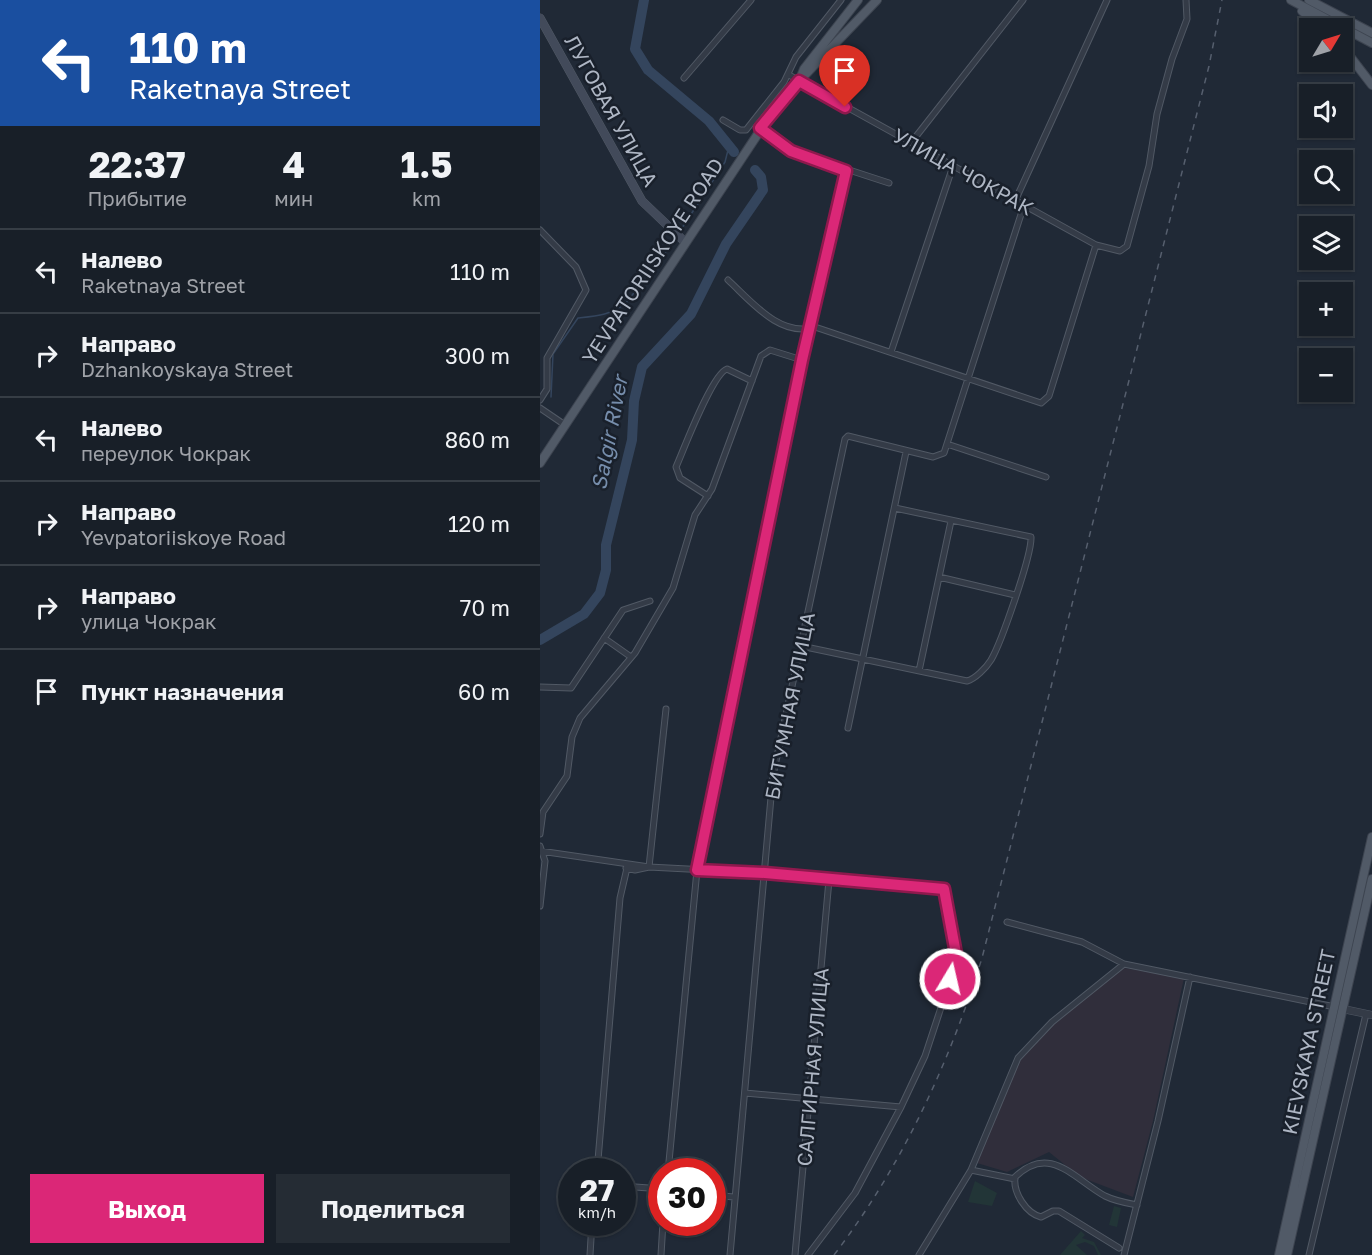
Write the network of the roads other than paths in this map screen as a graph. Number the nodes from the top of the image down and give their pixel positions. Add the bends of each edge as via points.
1 (751, 0) edge
2 (841, 0) edge
3 (858, 0) edge
4 (877, 0) edge
5 (1023, 0) edge
6 (1107, 0) edge
7 (1186, 0) edge
8 (1289, 0) edge
9 (1310, 0) edge
10 (540, 18) edge
11 (1312, 18) edge
12 (1372, 33) edge
13 (1372, 43) edge
14 (1353, 60) edge
15 (789, 75) junction
16 (684, 78) dead end
17 (799, 81) junction
18 (1372, 85) edge
19 (723, 120) dead end
20 (760, 128) junction
21 (914, 144) junction
22 (953, 166) junction
23 (846, 171) junction
24 (889, 183) dead end
25 (1015, 201) junction
26 (1024, 205) junction
27 (540, 230) edge
28 (685, 242) junction
29 (1096, 245) junction
30 (728, 280) dead end
31 (809, 329) junction
32 (891, 352) junction
33 (802, 360) junction
34 (967, 377) junction
35 (752, 381) junction
36 (540, 400) edge
37 (540, 408) edge
38 (565, 425) junction
39 (947, 444) junction
40 (906, 452) junction
41 (540, 464) edge
42 (1046, 477) dead end
43 (708, 496) junction
44 (895, 508) junction
45 (951, 521) junction
46 (939, 578) junction
47 (1015, 595) junction
48 (650, 601) dead end
49 (604, 638) junction
50 (801, 646) junction
51 (631, 657) junction
52 (862, 659) junction
53 (919, 671) junction
54 (540, 687) edge
55 (666, 709) dead end
56 (848, 728) dead end
57 (540, 834) edge
58 (1372, 837) edge
59 (541, 850) edge
60 (619, 864) junction
61 (649, 867) junction
62 (627, 868) junction
63 (697, 870) junction
64 (765, 873) junction
65 (1372, 879) edge
66 (829, 880) junction
67 (540, 906) edge
68 (1007, 922) dead end
69 (1124, 964) junction
70 (1190, 977) junction
71 (1338, 1008) junction
72 (1369, 1014) edge
73 (745, 1093) junction
74 (810, 1098) junction
75 (901, 1107) junction
76 (598, 1158) edge
77 (669, 1158) edge
78 (971, 1170) junction
79 (1015, 1179) junction
80 (726, 1196) edge
81 (734, 1197) junction
82 (1137, 1205) junction
83 (591, 1236) edge
84 (662, 1236) edge
85 (1119, 1248) dead end
86 (590, 1255) edge
87 (661, 1255) edge
88 (730, 1255) edge
89 (795, 1255) edge
90 (808, 1255) edge
91 (919, 1255) edge
92 (1124, 1255) edge
93 (1279, 1255) edge
94 (1287, 1255) edge
95 (1309, 1255) edge

1 - 16 street
2 - 15 street via 796,57
3 - 17 main road via 804,69
4 - 17 main road
5 - 21 street via 914,139
6 - 25 street
7 - 29 street, УЛИЦА ЧОКРАК via 1187,19 1157,114 1149,166 1127,246 1120,251
8 - 11 main road
8 - 13 main road
9 - 12 main road
10 - 28 main road, ЛУГОВАЯ УЛИЦА via 642,201
14 - 18 main road
15 - 17 street, УЛИЦА ЧОКРАК
15 - 19 street via 746,130
17 - 20 main road, YEVPATORIISKOYE ROAD
17 - 21 street, УЛИЦА ЧОКРАК
20 - 23 street via 791,151
20 - 28 main road, YEVPATORIISKOYE ROAD
21 - 22 street, УЛИЦА ЧОКРАК
22 - 25 street, УЛИЦА ЧОКРАК
22 - 32 street
23 - 24 street
23 - 31 street
25 - 26 street, УЛИЦА ЧОКРАК
26 - 29 street, УЛИЦА ЧОКРАК
26 - 34 street
27 - 36 street via 576,267 586,290 548,358 547,389
28 - 38 main road, YEVPATORIISKOYE ROAD
29 - 34 street via 1045,401 1038,403
30 - 31 street via 768,317 802,331
31 - 32 street via 815,327
31 - 33 street
32 - 34 street
33 - 35 street via 768,351 761,356
33 - 63 street
34 - 39 street
35 - 43 street
35 - 43 street via 725,369 704,403 676,470 680,478
37 - 38 street
38 - 41 main road, YEVPATORIISKOYE ROAD
39 - 40 street, БИТУМНАЯ УЛИЦА via 941,455 933,457
39 - 42 street
40 - 44 street
40 - 50 street, БИТУМНАЯ УЛИЦА via 846,437
43 - 51 street via 695,515 673,588
44 - 45 street
44 - 52 street
45 - 46 street
45 - 47 street via 1030,536 1032,541
46 - 47 street
46 - 53 street
47 - 53 street via 990,661 973,679
48 - 49 street via 623,610
49 - 51 street
49 - 54 street via 571,688
50 - 52 street
50 - 64 street, БИТУМНАЯ УЛИЦА via 773,775
51 - 57 street via 580,718 572,737 567,776 543,812
52 - 53 street
52 - 56 street
55 - 61 street
58 - 71 main road, KIEVSKAYA STREET
59 - 60 street
59 - 67 street via 544,861
60 - 61 street
60 - 62 street
61 - 62 street
61 - 63 street
62 - 76 street via 620,898
63 - 64 street
63 - 77 street
64 - 66 street
64 - 73 street, БИТУМНАЯ УЛИЦА
65 - 71 main road, KIEVSKAYA STREET
66 - 74 street, САЛГИРНАЯ УЛИЦА
66 - 75 street via 944,889 957,959 925,1056
68 - 69 street via 1082,942
69 - 70 street
69 - 78 street via 1052,1022 1018,1058
70 - 71 street
70 - 82 street
71 - 72 street
71 - 93 main road, KIEVSKAYA STREET
71 - 94 main road, KIEVSKAYA STREET
72 - 95 street
73 - 74 street
73 - 81 street, БИТУМНАЯ УЛИЦА
74 - 75 street
74 - 89 street, САЛГИРНАЯ УЛИЦА
75 - 90 street via 855,1192
78 - 79 street
78 - 91 street
79 - 82 street via 1039,1163 1056,1163 1105,1196
79 - 85 street via 1017,1196 1035,1215 1059,1211
80 - 81 street
81 - 88 street, БИТУМНАЯ УЛИЦА
82 - 92 street
83 - 86 street
84 - 87 street

